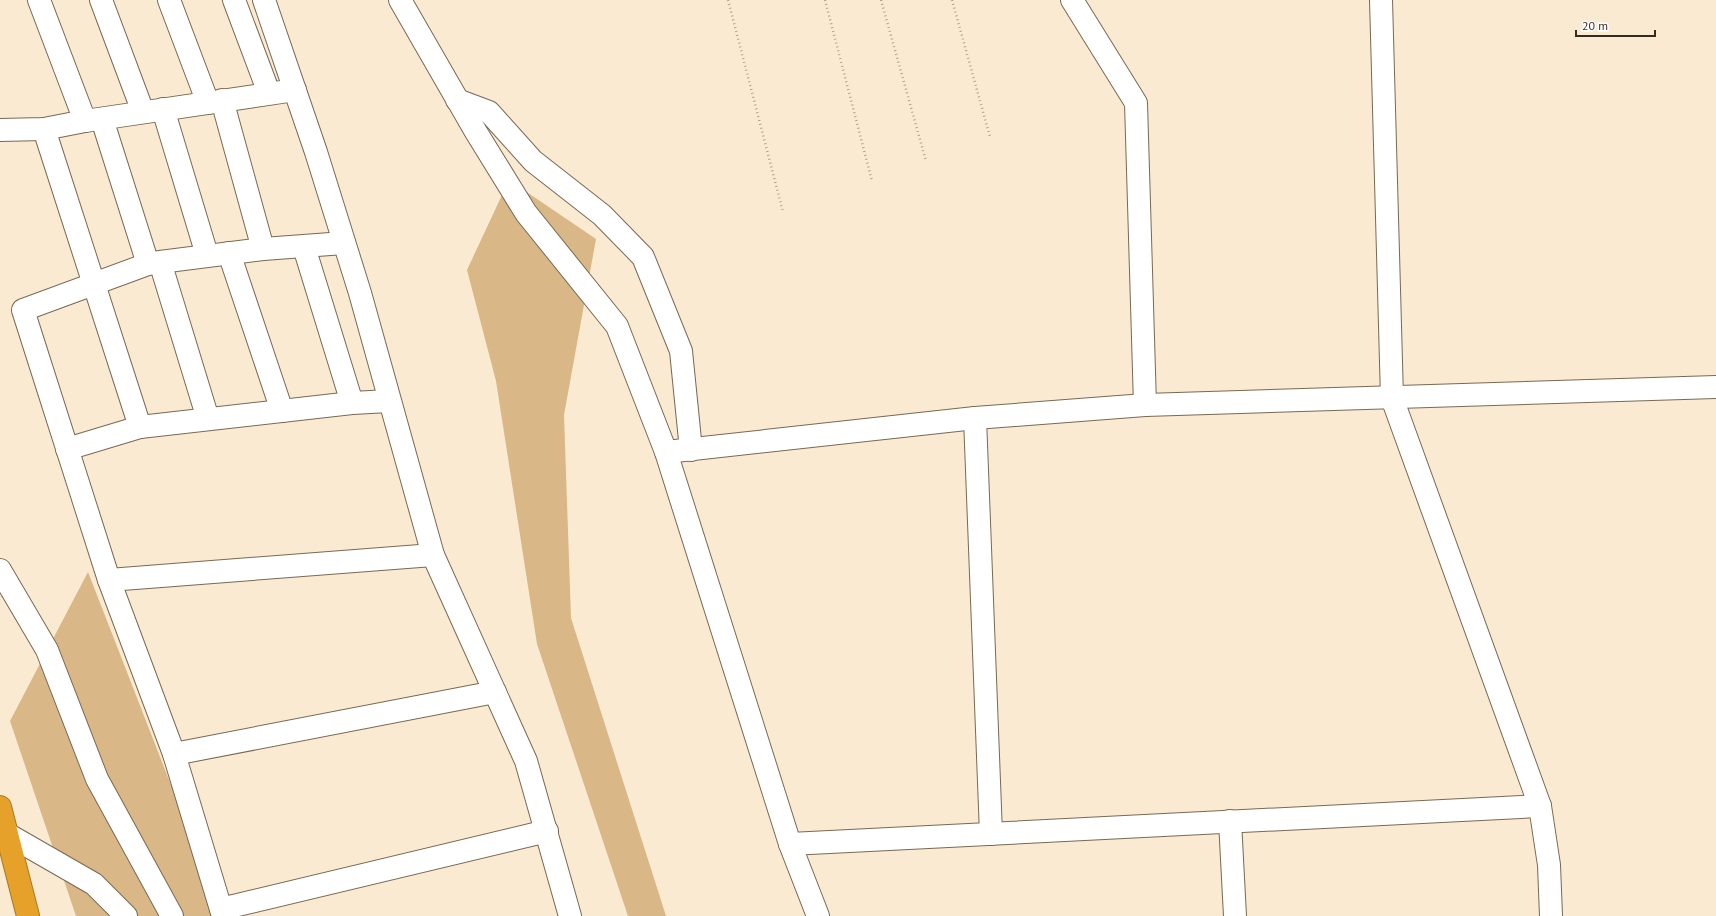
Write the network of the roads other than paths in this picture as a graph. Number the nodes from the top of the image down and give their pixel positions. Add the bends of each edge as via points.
1 (40, 0) edge
2 (102, 0) edge
3 (170, 0) edge
4 (234, 0) edge
5 (264, 0) edge
6 (400, 0) edge
7 (1072, 0) edge
8 (1381, 0) edge
9 (295, 90) junction
10 (269, 94) junction
11 (457, 100) junction
12 (215, 102) junction
13 (153, 111) junction
14 (94, 120) junction
15 (44, 128) junction
16 (0, 130) edge
17 (344, 242) junction
18 (304, 247) junction
19 (263, 249) junction
20 (229, 253) junction
21 (207, 255) junction
22 (154, 263) junction
23 (94, 284) junction
24 (1716, 387) edge
25 (1392, 398) junction
26 (389, 401) junction
27 (352, 403) junction
28 (1145, 405) junction
29 (282, 410) junction
30 (208, 418) junction
31 (975, 418) junction
32 (140, 427) junction
33 (67, 449) junction
34 (691, 450) junction
35 (666, 452) junction
36 (433, 555) junction
37 (0, 570) edge
38 (109, 580) junction
39 (495, 692) junction
40 (174, 754) junction
41 (1540, 806) junction
42 (0, 807) edge
43 (1230, 821) junction
44 (547, 831) junction
45 (7, 834) junction
46 (991, 834) junction
47 (790, 844) junction
48 (222, 912) edge
49 (28, 916) edge
50 (126, 916) edge
51 (172, 916) edge
52 (570, 916) edge
53 (818, 916) edge
54 (1234, 916) edge
55 (1551, 916) edge

1 - 14 street
2 - 13 street
3 - 12 street
4 - 10 street
5 - 9 street
6 - 11 street
7 - 28 street via 1136,104
8 - 25 street
9 - 10 street
9 - 17 street
10 - 12 street
11 - 34 street via 489,112 533,161 602,215 643,257 681,351
11 - 35 street via 526,213 616,326
12 - 13 street
12 - 19 street
13 - 14 street
13 - 21 street
14 - 15 street
14 - 22 street
15 - 16 street
15 - 23 street
17 - 18 street
17 - 26 street
18 - 19 street
18 - 27 street
19 - 20 street
20 - 21 street
20 - 29 street
21 - 22 street
22 - 23 street
22 - 30 street
23 - 32 street
23 - 33 street via 24,310
24 - 25 street
25 - 28 street
25 - 41 street
26 - 27 street
26 - 36 street
27 - 29 street
28 - 31 street
29 - 30 street
30 - 32 street
31 - 34 street
31 - 46 street
32 - 33 street
33 - 38 street
34 - 35 street
35 - 47 street
36 - 38 street
36 - 39 street
37 - 51 street via 47,650 97,779
38 - 40 street
39 - 40 street
39 - 44 street via 526,761
40 - 48 street
41 - 43 street
41 - 55 street via 1549,865
42 - 45 highway
43 - 46 street
43 - 54 street
44 - 48 street
44 - 52 street
45 - 49 highway
45 - 50 street via 94,884
46 - 47 street
47 - 53 street

